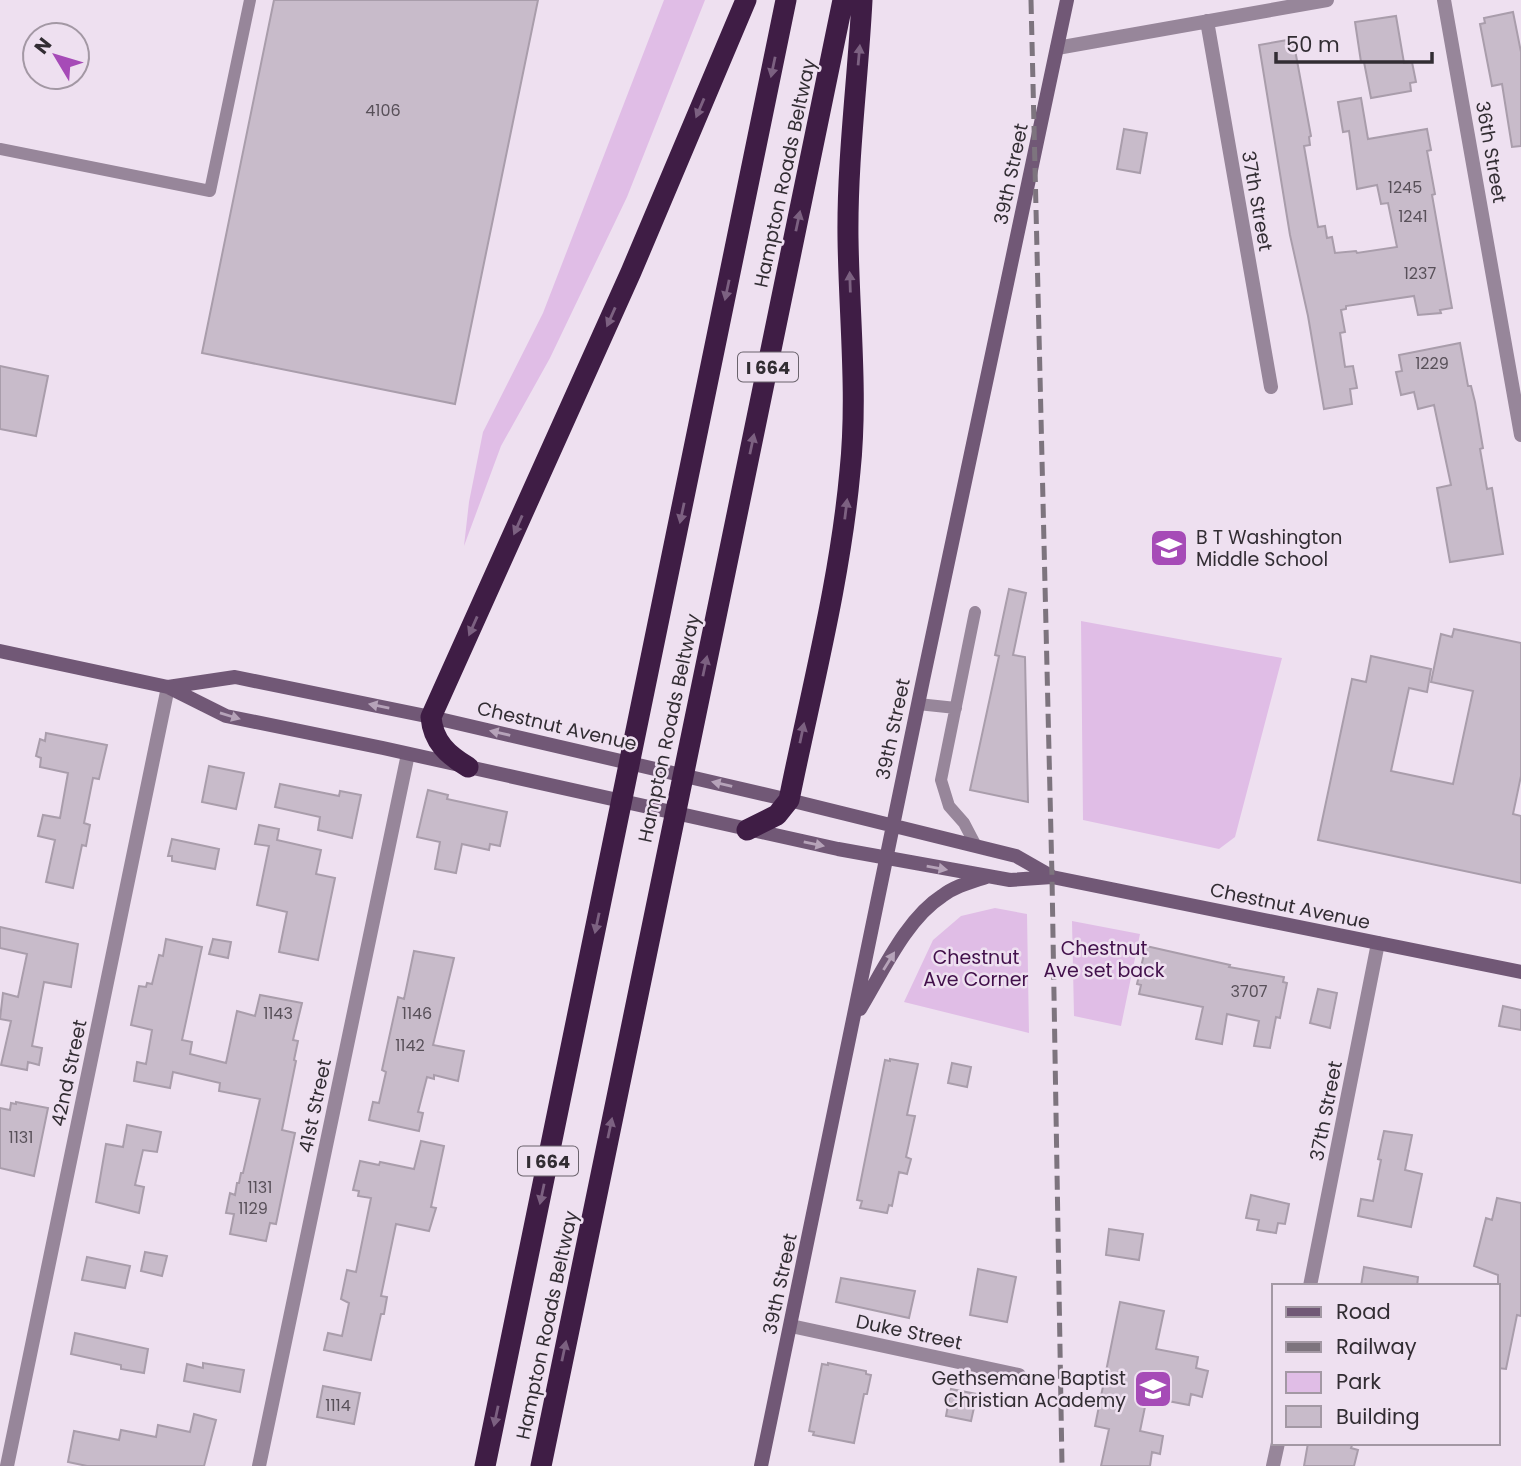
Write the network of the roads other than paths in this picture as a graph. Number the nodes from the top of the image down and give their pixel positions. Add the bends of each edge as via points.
1 (250, 0) edge
2 (746, 0) edge
3 (786, 0) edge
4 (844, 0) edge
5 (862, 0) edge
6 (1067, 0) edge
7 (1327, 0) edge
8 (1444, 0) edge
9 (1207, 21) junction
10 (1057, 48) junction
11 (0, 149) edge
12 (1271, 387) dead end
13 (1521, 435) edge
14 (975, 612) dead end
15 (0, 651) edge
16 (169, 687) junction
17 (918, 704) junction
18 (956, 708) junction
19 (431, 717) junction
20 (408, 754) junction
21 (468, 767) junction
22 (789, 800) junction
23 (893, 825) junction
24 (747, 830) junction
25 (976, 846) junction
26 (886, 859) junction
27 (989, 876) junction
28 (1052, 877) junction
29 (1378, 943) junction
30 (1521, 972) edge
31 (854, 1019) junction
32 (1310, 1284) edge
33 (791, 1326) junction
34 (1019, 1375) dead end
35 (1278, 1445) edge
36 (7, 1466) edge
37 (259, 1466) edge
38 (485, 1466) edge
39 (541, 1466) edge
40 (761, 1466) edge
41 (1273, 1466) edge

1 - 11 lane via 210,191
2 -> 19 highway via 631,272
3 -> 38 highway, Hampton Roads Beltway / I 664
39 -> 4 highway, Hampton Roads Beltway / I 664
22 -> 5 highway via 843,535 850,470 854,403 848,236
6 - 10 main road, 39th Street
7 - 9 street
8 - 13 street, 36th Street
9 - 10 street
9 - 12 street, 37th Street
10 - 17 main road, 39th Street
14 - 18 lane
15 - 16 main road, Chestnut Avenue
19 -> 16 main road, Chestnut Avenue via 235,677
16 -> 20 main road, Chestnut Avenue via 226,716
16 - 36 street, 42nd Street
17 - 18 lane
17 - 23 main road, 39th Street
18 - 25 lane via 941,780 949,806
19 - 21 highway via 436,738
22 -> 19 main road, Chestnut Avenue
20 - 21 main road, Chestnut Avenue
20 - 37 street, 41st Street
21 - 24 main road, Chestnut Avenue
22 - 23 main road, Chestnut Avenue
22 - 24 highway via 777,815
23 - 25 main road, Chestnut Avenue
23 - 26 main road, 39th Street
24 -> 26 main road, Chestnut Avenue
25 - 28 main road, Chestnut Avenue via 1016,856
26 -> 27 main road, Chestnut Avenue
26 - 31 main road, 39th Street
27 - 28 main road, Chestnut Avenue via 1010,880
31 -> 27 main road via 925,909 960,886
28 - 29 main road, Chestnut Avenue
29 - 30 main road, Chestnut Avenue
29 - 32 street, 37th Street
31 - 33 main road, 39th Street
33 - 34 street, Duke Street
33 - 40 main road, 39th Street
35 - 41 street

